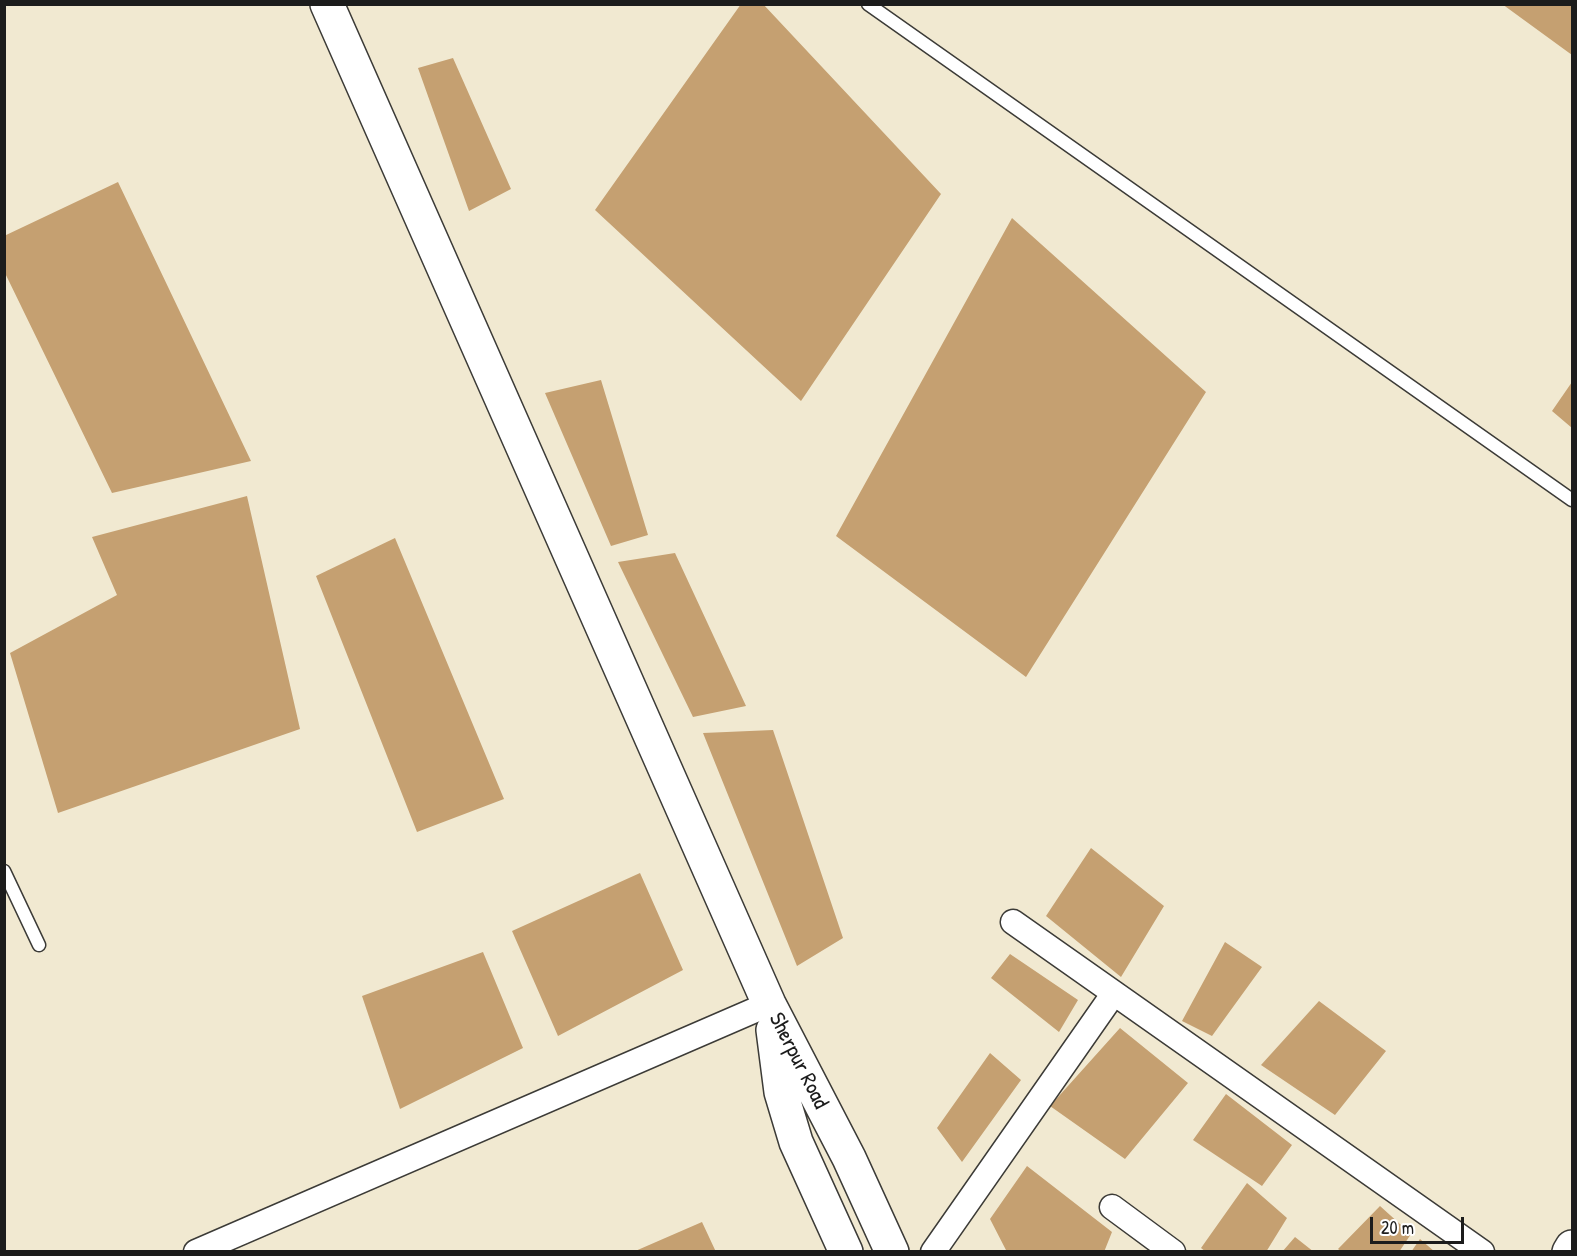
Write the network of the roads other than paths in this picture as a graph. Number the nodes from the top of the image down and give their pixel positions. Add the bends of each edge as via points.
1 (327, 4) edge
2 (868, 4) edge
3 (1572, 500) edge
4 (4, 871) edge
5 (1013, 922) dead end
6 (39, 945) dead end
7 (1114, 993) junction
8 (769, 1004) junction
9 (1112, 1207) dead end
10 (1572, 1247) edge
11 (195, 1251) edge
12 (846, 1251) edge
13 (892, 1251) edge
14 (933, 1251) edge
15 (1173, 1251) edge
16 (1482, 1251) edge
17 (1569, 1251) edge

1 - 8 street
2 - 3 lane
4 - 6 lane
5 - 7 street
7 - 14 street
7 - 16 street
8 - 11 street
8 - 12 street, Sherpur Road via 781,1092 796,1142
8 - 13 street, Sherpur Road
9 - 15 street
10 - 17 street

